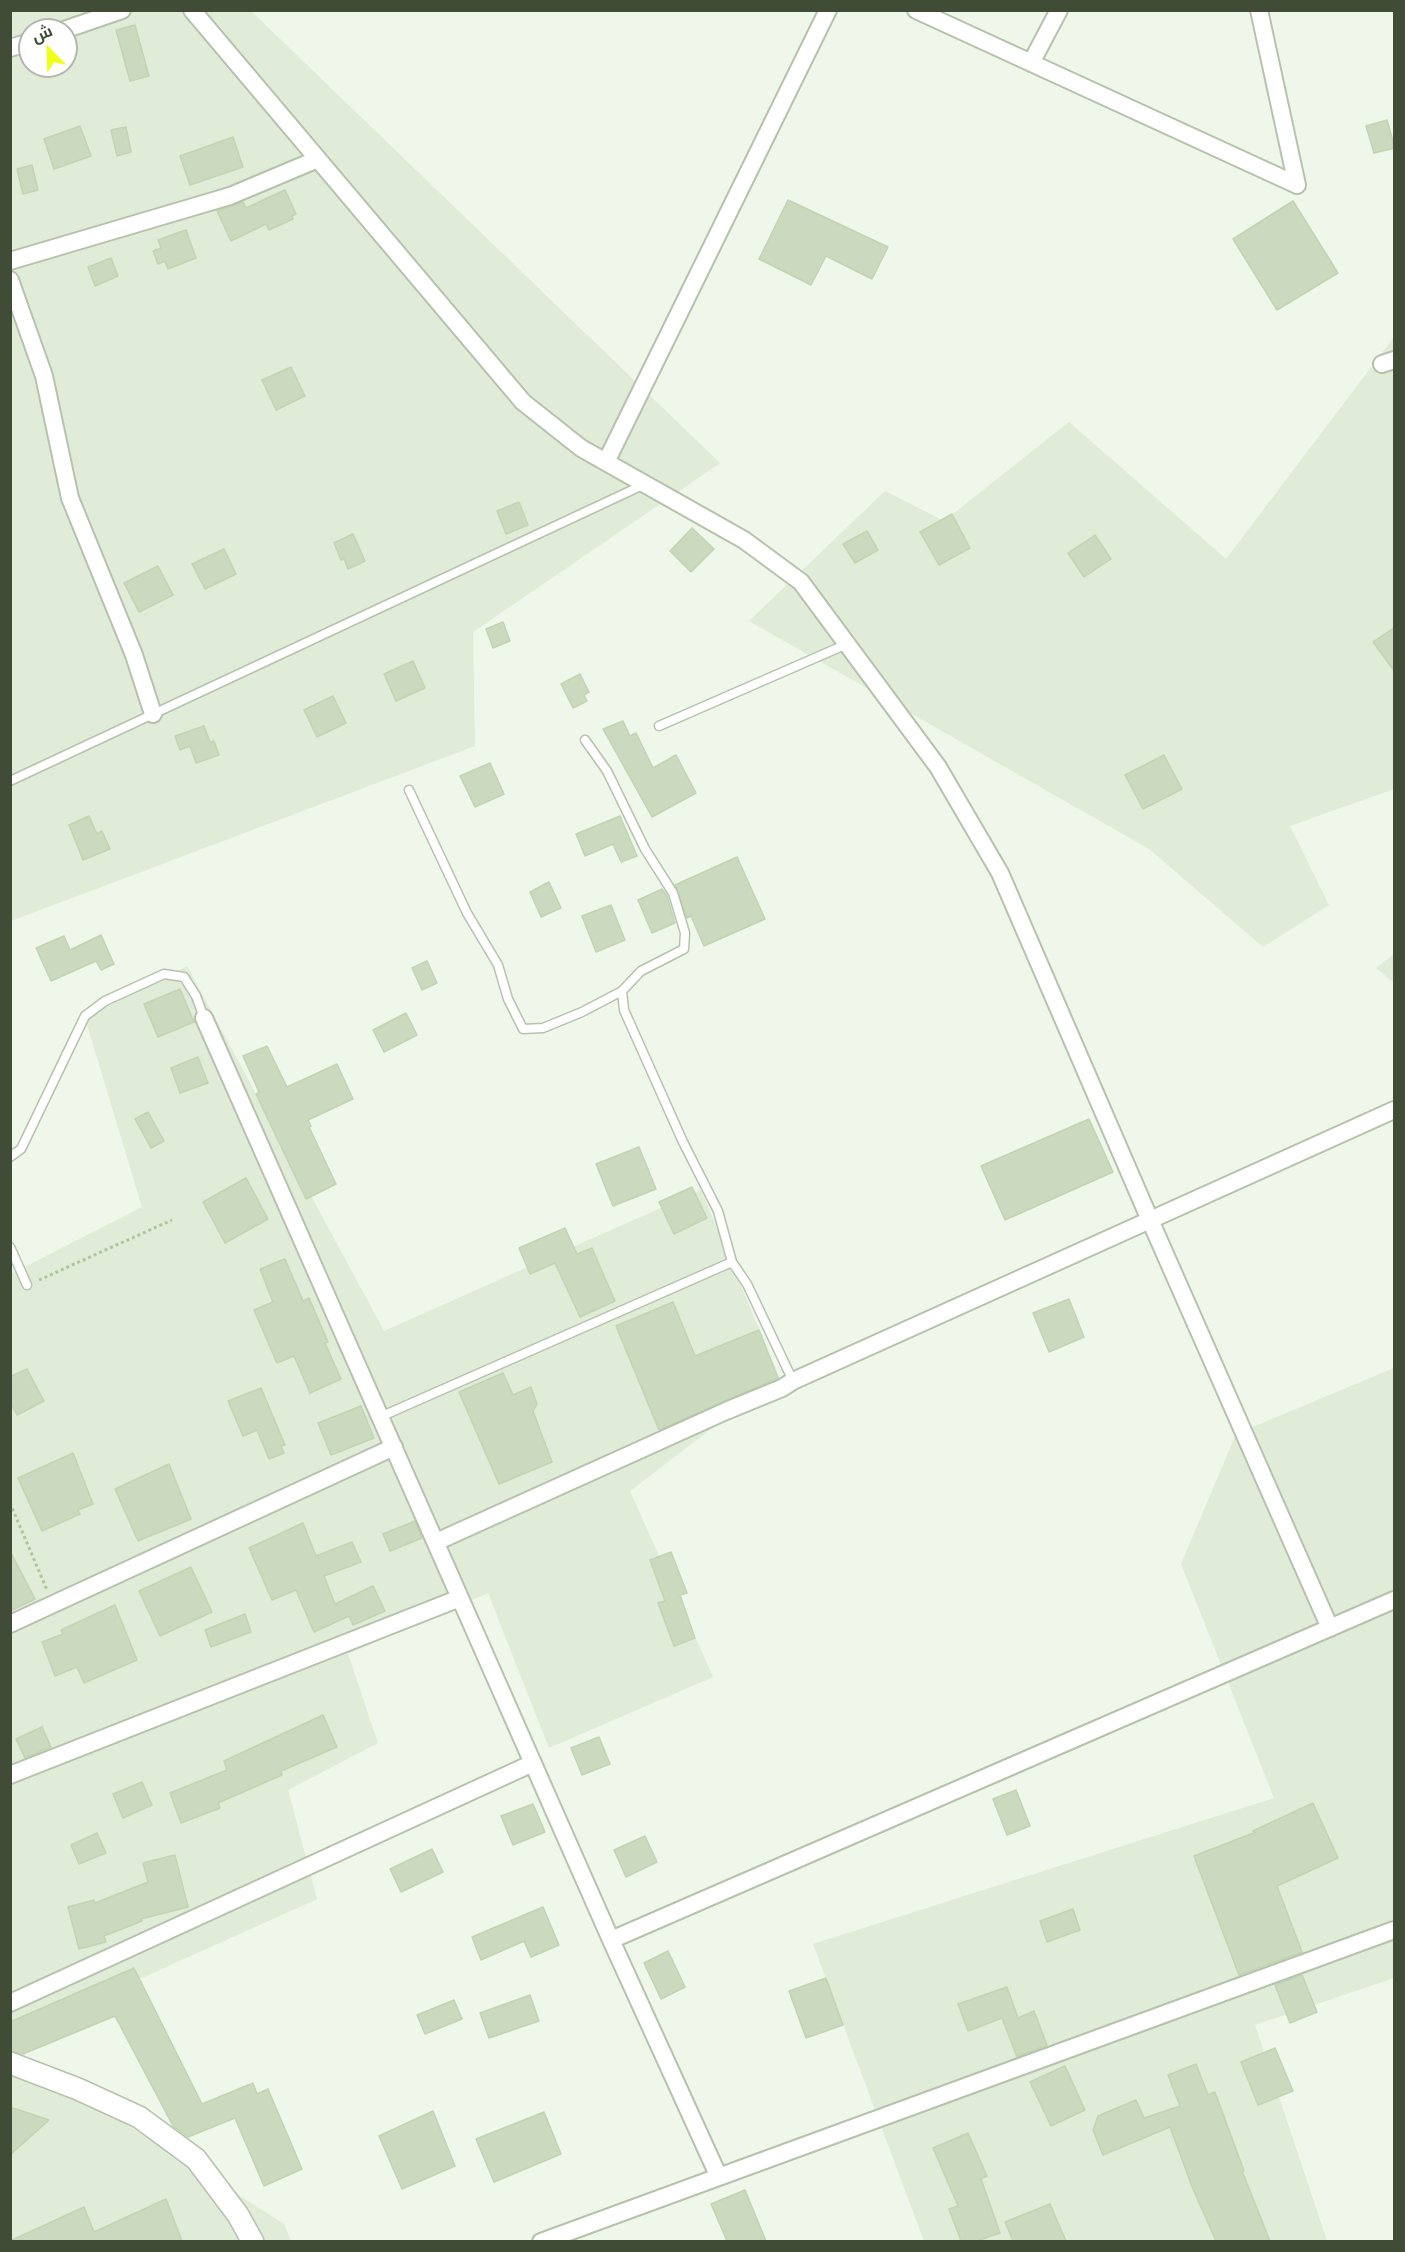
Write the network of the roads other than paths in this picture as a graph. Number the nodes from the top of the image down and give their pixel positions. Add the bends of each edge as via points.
1 (122, 10) edge
2 (192, 10) edge
3 (828, 10) edge
4 (916, 10) edge
5 (1059, 10) edge
6 (1259, 10) edge
7 (78, 25) edge
8 (1031, 63) junction
9 (318, 159) junction
10 (10, 261) edge
11 (10, 280) edge
12 (606, 462) junction
13 (645, 484) junction
14 (847, 644) junction
15 (153, 714) junction
16 (659, 726) dead end
17 (585, 740) dead end
18 (10, 781) edge
19 (409, 790) dead end
20 (622, 991) junction
21 (204, 1018) joint
22 (1395, 1110) edge
23 (10, 1157) edge
24 (1150, 1220) junction
25 (10, 1247) edge
26 (732, 1262) junction
27 (27, 1285) road end
28 (793, 1381) junction
29 (380, 1417) junction
30 (394, 1447) junction
31 (436, 1542) junction
32 (460, 1598) junction
33 (1395, 1600) edge
34 (10, 1624) edge
35 (1330, 1628) junction
36 (533, 1763) junction
37 (10, 1775) edge
38 (1395, 1930) edge
39 (612, 1940) junction
40 (10, 2003) edge
41 (10, 2062) edge
42 (718, 2175) junction
43 (253, 2241) edge
44 (541, 2241) edge

1 - 7 street
2 - 9 street
3 - 12 street
4 - 8 street
5 - 8 street
6 - 8 street via 1297,185
9 - 10 street via 230,196
9 - 12 street via 524,402 580,448
11 - 15 street via 44,376 70,498 134,655
12 - 13 street
13 - 14 street via 744,540 801,582
13 - 15 lane
14 - 16 lane
14 - 24 street via 938,767 1000,873
15 - 18 lane
17 - 20 lane via 607,771 645,849 673,893 685,933 684,949 641,971
19 - 20 lane via 467,913 498,965 508,999 523,1029 543,1028
20 - 26 lane via 624,1010 718,1211
21 - 23 lane via 184,977 164,974 105,1001 85,1016 21,1149
21 - 29 street
22 - 24 street
24 - 28 street
24 - 35 street
25 - 27 lane
26 - 28 lane via 747,1284
26 - 29 lane
28 - 31 street
29 - 30 street
30 - 31 street
30 - 34 street
31 - 32 street
32 - 36 street
32 - 37 street
33 - 35 street
35 - 39 street
36 - 39 street
36 - 40 street
38 - 42 street
39 - 42 street
41 - 43 street via 139,2117 196,2159
42 - 44 street

